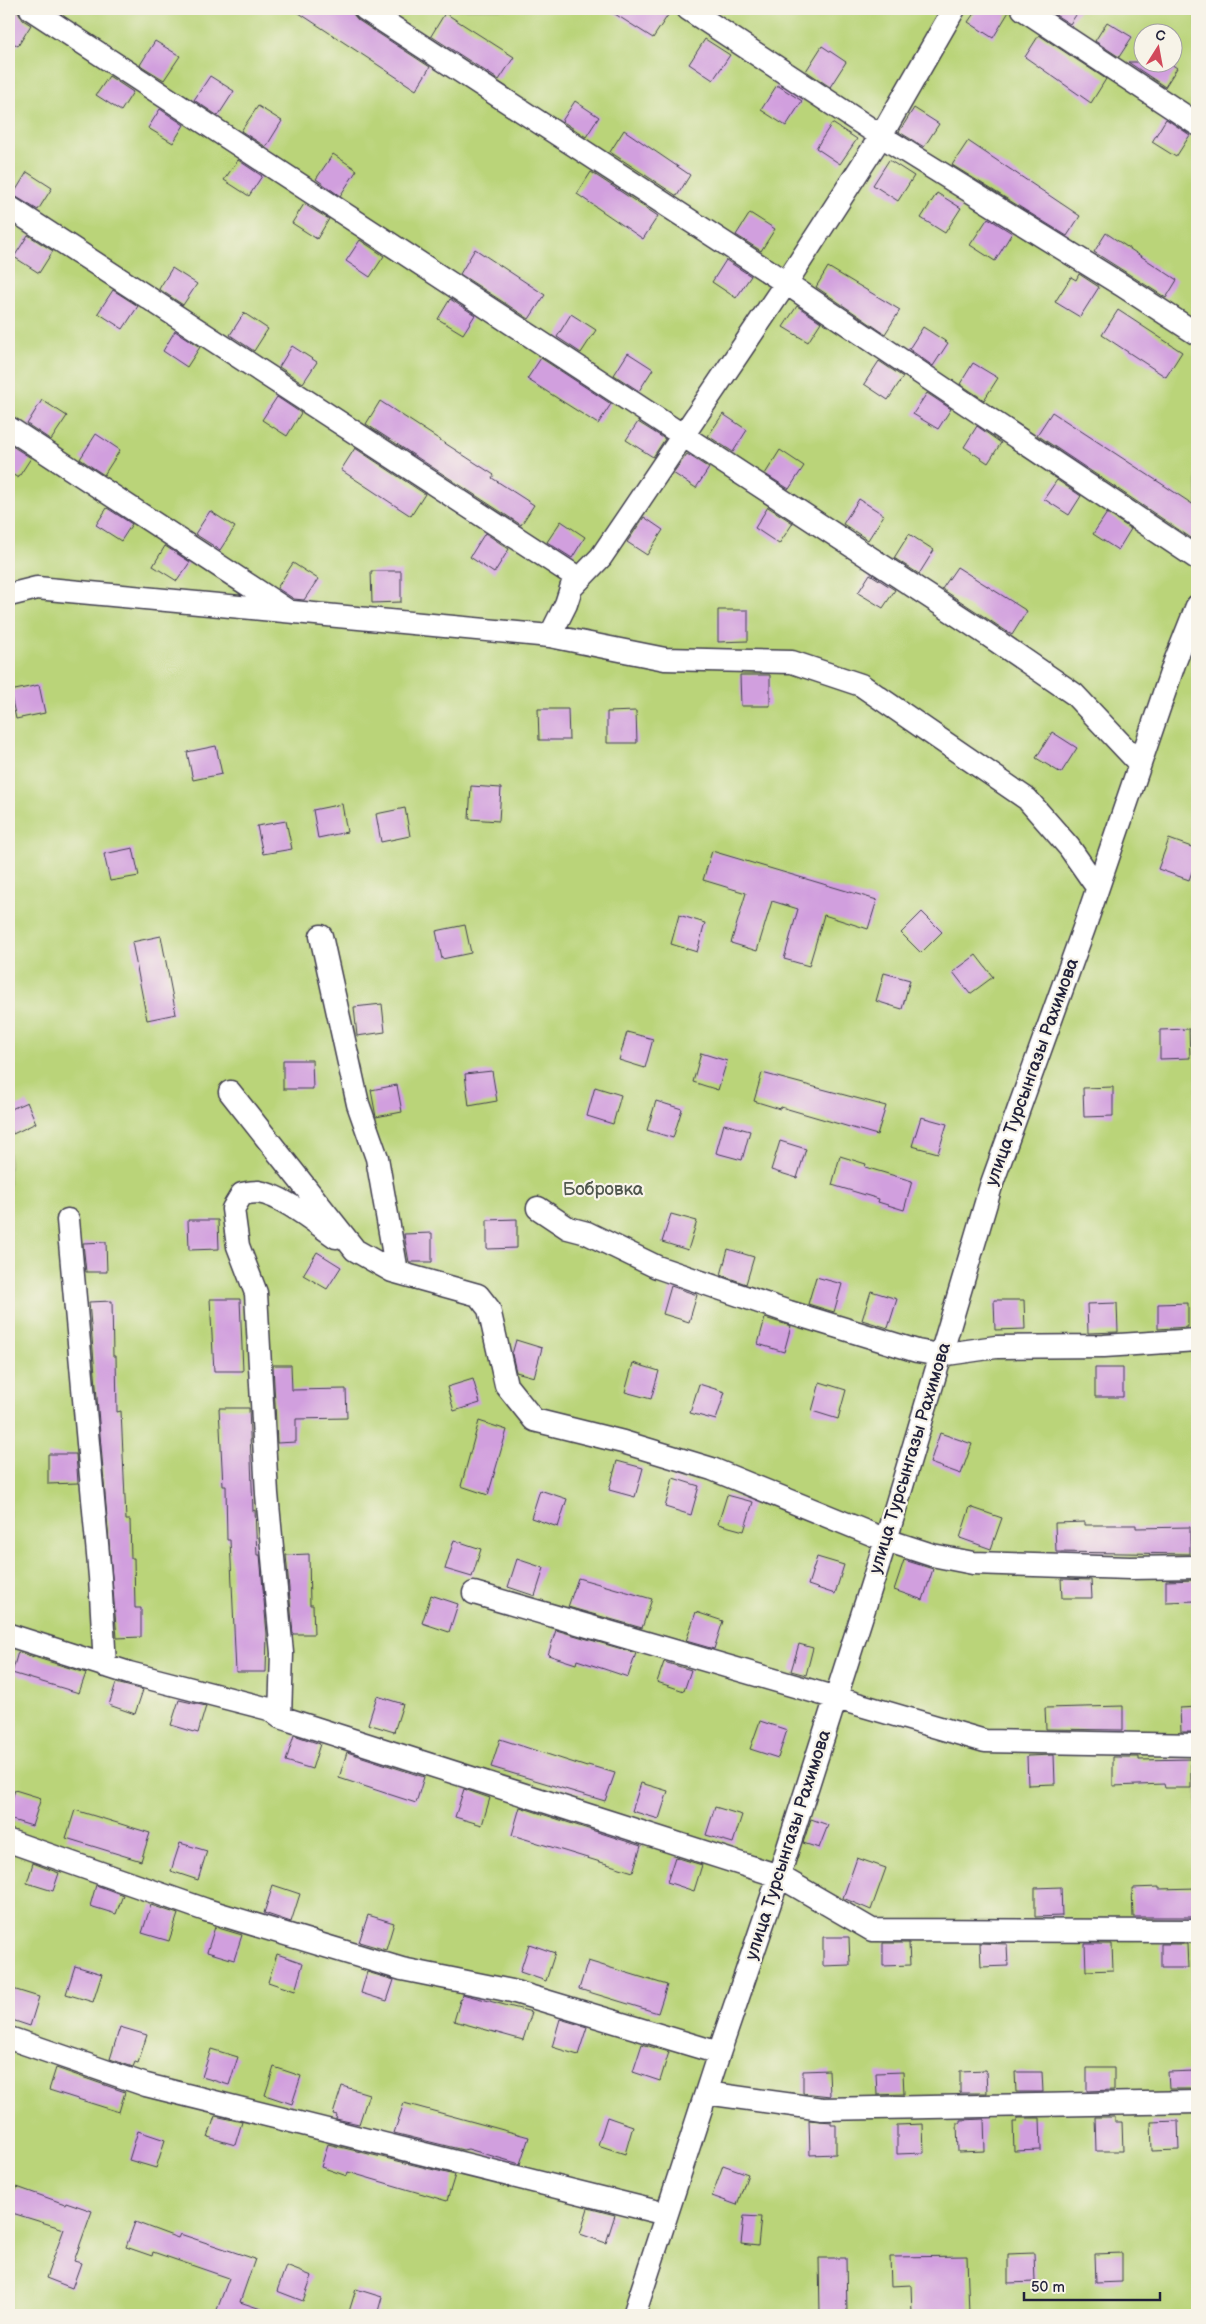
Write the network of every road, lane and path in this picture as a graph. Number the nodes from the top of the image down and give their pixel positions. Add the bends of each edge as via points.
1 (31, 9) edge
2 (365, 9) edge
3 (688, 9) edge
4 (954, 9) edge
5 (1023, 9) edge
6 (1197, 124) edge
7 (881, 136) junction
8 (9, 207) edge
9 (786, 283) junction
10 (1197, 334) edge
11 (9, 428) edge
12 (684, 435) junction
13 (1197, 558) edge
14 (572, 587) junction
15 (9, 595) edge
16 (1197, 606) edge
17 (291, 612) junction
18 (550, 636) junction
19 (1139, 763) junction
20 (1097, 887) junction
21 (321, 936) dead end
22 (230, 1092) dead end
23 (538, 1208) dead end
24 (68, 1220) dead end
25 (355, 1250) junction
26 (396, 1272) junction
27 (1197, 1340) edge
28 (940, 1355) junction
29 (886, 1540) junction
30 (1197, 1567) edge
31 (474, 1593) dead end
32 (9, 1635) edge
33 (105, 1666) junction
34 (836, 1700) junction
35 (280, 1717) junction
36 (1197, 1745) edge
37 (9, 1841) edge
38 (780, 1876) junction
39 (1197, 1931) edge
40 (9, 2038) edge
41 (719, 2054) junction
42 (706, 2093) junction
43 (1197, 2102) edge
44 (666, 2214) junction
45 (634, 2315) edge

1 - 12 street
2 - 9 street
3 - 7 street
4 - 7 street
5 - 6 street
7 - 9 street
7 - 10 street
8 - 14 street via 575,576
9 - 12 street
9 - 13 street
11 - 17 street
12 - 14 street via 601,557
12 - 19 street via 1074,694
14 - 18 street
15 - 17 street via 37,588
16 - 19 street, улица Турсынгазы Рахимова
17 - 18 street
18 - 20 street via 665,659 792,662 860,685 1027,799 1069,847
19 - 20 street, улица Турсынгазы Рахимова
20 - 28 street, улица Турсынгазы Рахимова via 991,1186
21 - 26 street via 358,1104 377,1158
22 - 25 street
23 - 28 street via 568,1228 587,1233 657,1267 789,1312
24 - 33 street
25 - 26 street
25 - 35 street via 273,1197 258,1192 242,1194 233,1209 238,1246 256,1293 266,1494 282,1653
26 - 29 street via 478,1295 489,1310 506,1385 534,1420 712,1468
27 - 28 street via 1104,1346 996,1347
28 - 29 street, улица Турсынгазы Рахимова
29 - 30 street via 972,1564
29 - 34 street, улица Турсынгазы Рахимова
31 - 34 street
32 - 33 street
33 - 35 street via 269,1709
34 - 36 street via 985,1741
34 - 38 street, улица Турсынгазы Рахимова
35 - 38 street
37 - 41 street via 206,1910 393,1966 512,1991
38 - 39 street via 872,1930
38 - 41 street, улица Турсынгазы Рахимова
40 - 44 street via 146,2085
41 - 42 street, улица Турсынгазы Рахимова
42 - 43 street via 822,2109
42 - 44 street, улица Турсынгазы Рахимова
44 - 45 street, улица Турсынгазы Рахимова

